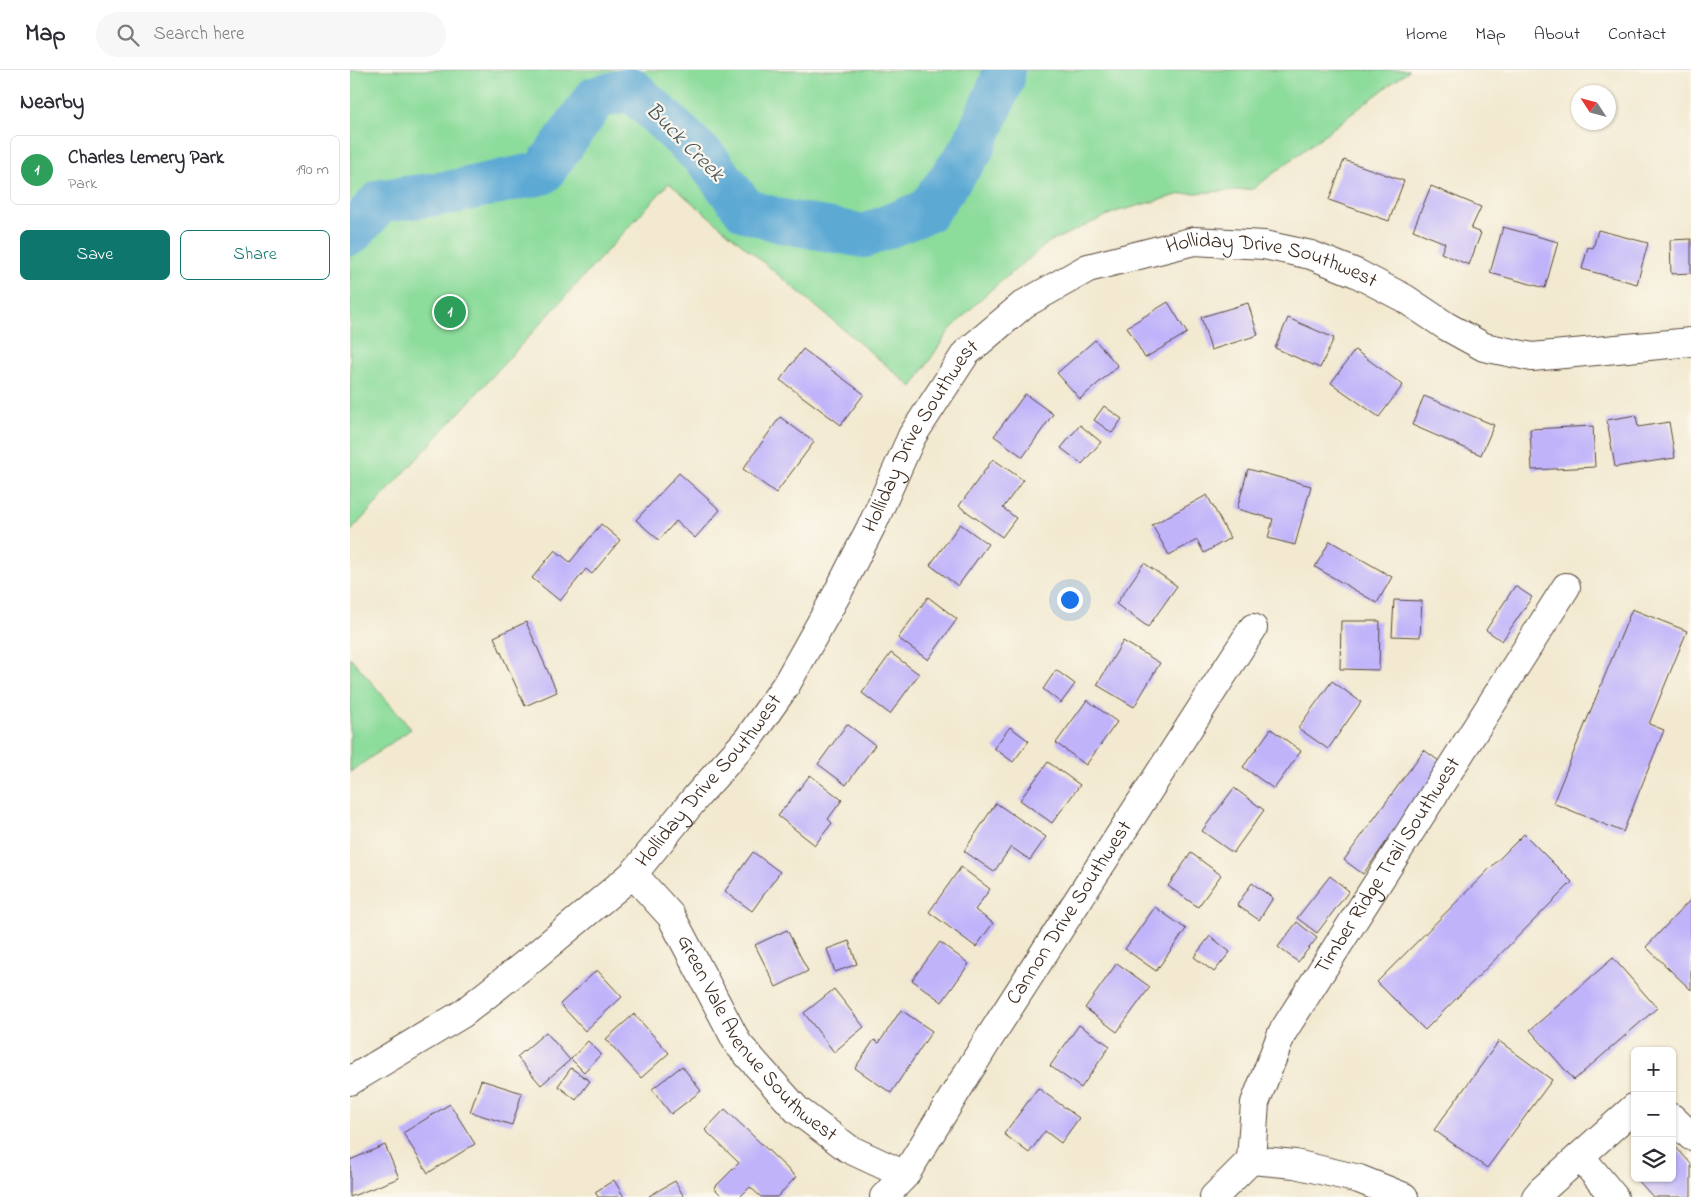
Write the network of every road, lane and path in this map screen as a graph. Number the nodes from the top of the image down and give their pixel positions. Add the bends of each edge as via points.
1 (1691, 342) edge
2 (1566, 587) dead end
3 (1253, 628) dead end
4 (633, 874) junction
5 (350, 1081) edge
6 (1631, 1111) edge
7 (1676, 1122) edge
8 (1691, 1136) edge
9 (1580, 1156) junction
10 (1251, 1160) junction
11 (905, 1175) junction
12 (884, 1197) edge
13 (1214, 1197) edge
14 (1404, 1197) edge
15 (1536, 1197) edge
16 (1614, 1197) edge

1 - 4 street, Holliday Drive Southwest via 1532,357 1484,347 1356,272 1312,255 1264,245 1194,241 1088,268 1024,304 966,353 912,436 874,521 786,685 748,738
2 - 10 street, Timber Ridge Trail Southwest via 1282,1033 1255,1103
3 - 11 street, Cannon Drive Southwest
4 - 5 street, Holliday Drive Southwest via 462,1014
4 - 11 street, Green Vale Avenue Southwest via 671,916 738,1044 797,1110 849,1149
6 - 9 street
7 - 8 street
9 - 15 street
9 - 16 street
10 - 13 street
10 - 14 street via 1295,1164 1359,1179
11 - 12 street, Cannon Drive Southwest

